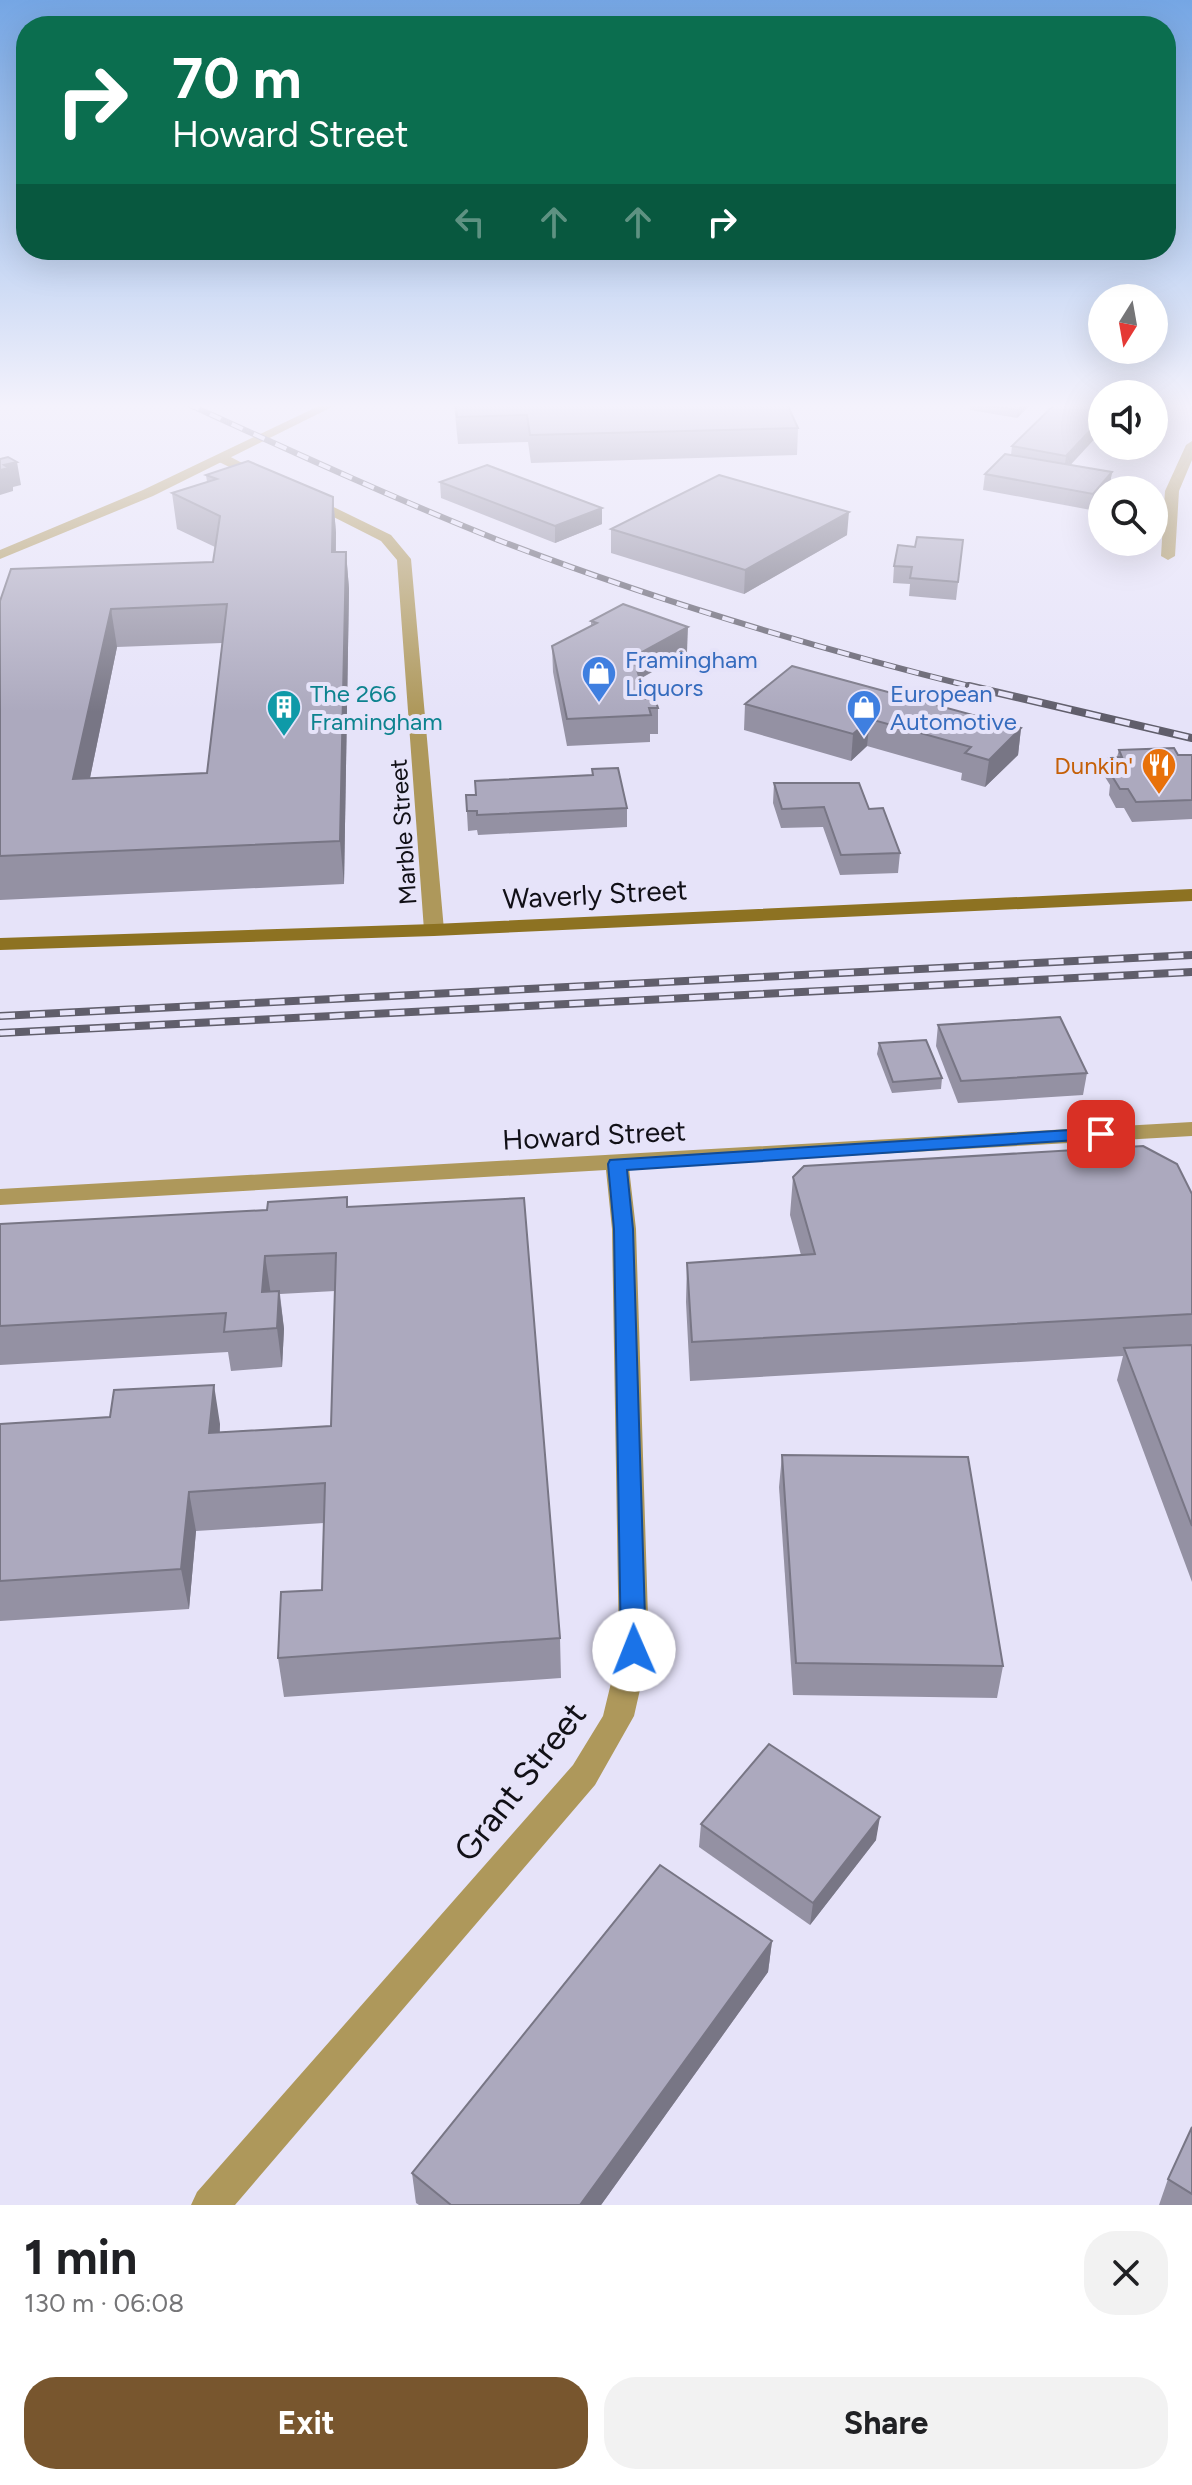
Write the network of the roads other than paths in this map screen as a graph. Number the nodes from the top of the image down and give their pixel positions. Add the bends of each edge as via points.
1 (110, 507) edge
2 (325, 507) edge
3 (1171, 507) edge
4 (0, 555) edge
5 (1168, 556) dead end
6 (1192, 895) edge
7 (434, 930) junction
8 (0, 944) edge
9 (1192, 1129) edge
10 (617, 1164) junction
11 (0, 1197) edge
12 (210, 2205) edge

1 - 4 street
2 - 7 street, Marble Street via 379,533 404,559
3 - 5 street
6 - 7 main road, Waverly Street
7 - 8 main road, Waverly Street
9 - 10 street, Howard Street
10 - 11 street, Howard Street
10 - 12 street, Grant Street via 624,1229 634,1650 627,1699 584,1775

